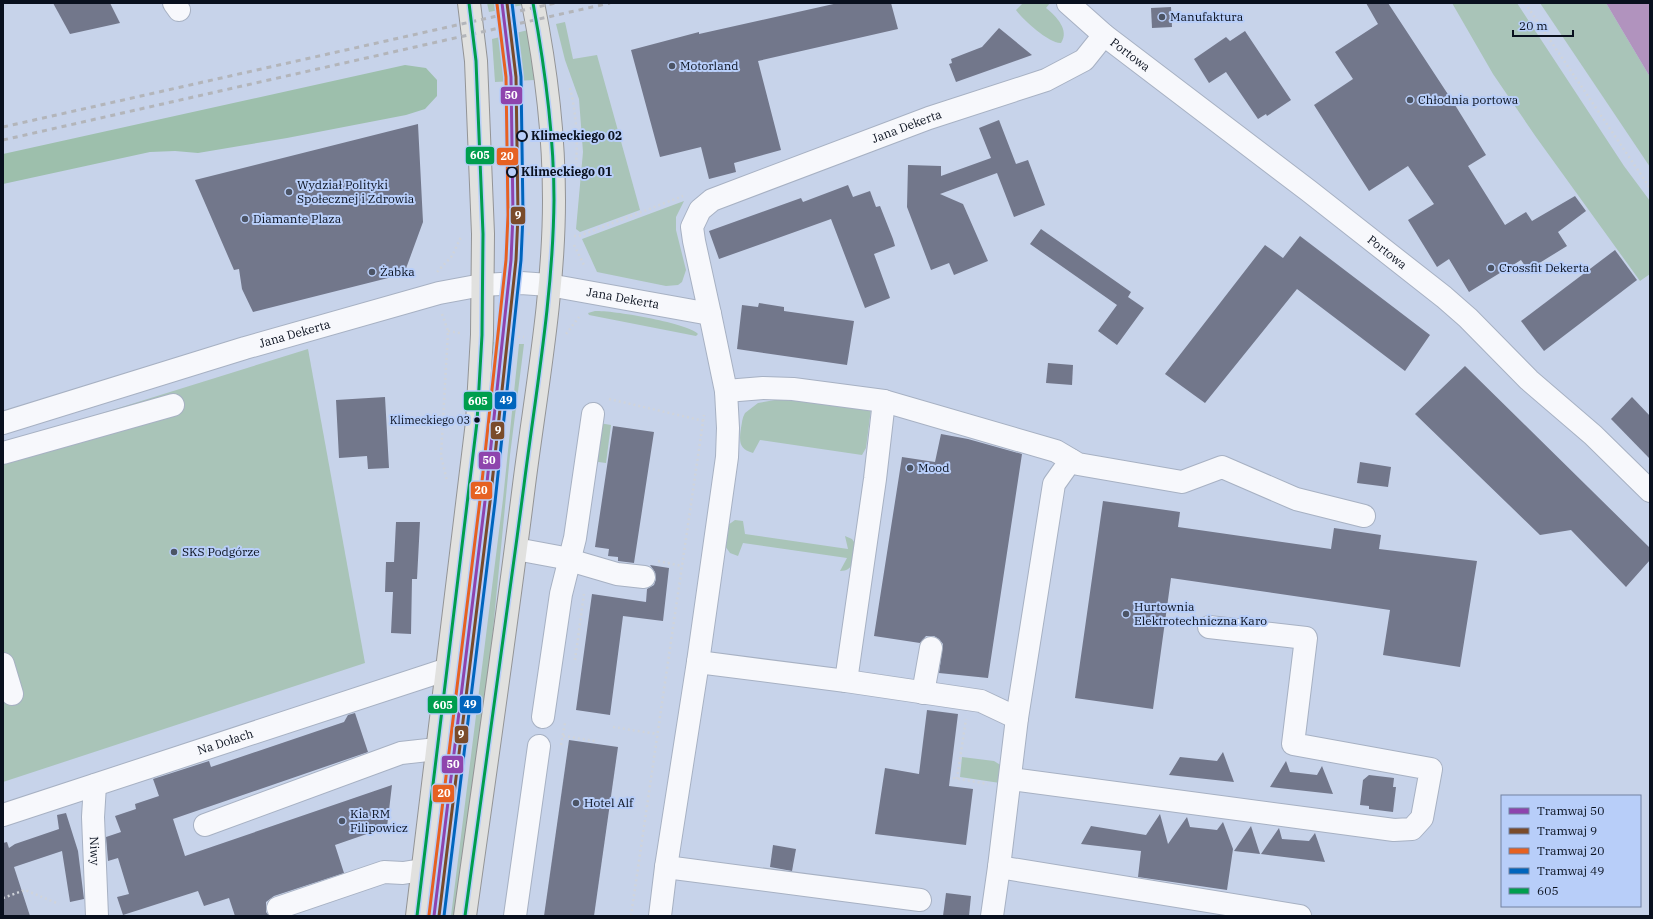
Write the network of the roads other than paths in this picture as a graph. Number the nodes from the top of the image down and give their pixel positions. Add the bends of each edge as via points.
1 (469, 3) edge
2 (533, 3) edge
3 (1068, 3) edge
4 (1104, 35) junction
5 (549, 284) junction
6 (482, 286) junction
7 (710, 314) junction
8 (144, 379) junction
9 (726, 391) junction
10 (884, 402) junction
11 (598, 406) road end
12 (3, 423) edge
13 (3, 453) edge
14 (1072, 460) junction
15 (1650, 491) edge
16 (1364, 516) dead end
17 (516, 549) junction
18 (579, 563) junction
19 (648, 568) road end
20 (1209, 627) dead end
21 (931, 648) dead end
22 (698, 662) junction
23 (3, 664) edge
24 (448, 669) junction
25 (846, 681) junction
26 (923, 693) junction
27 (12, 694) dead end
28 (543, 717) dead end
29 (1017, 718) junction
30 (539, 746) dead end
31 (437, 749) junction
32 (1011, 779) junction
33 (95, 785) junction
34 (3, 815) edge
35 (205, 825) dead end
36 (666, 867) junction
37 (1000, 867) junction
38 (422, 870) junction
39 (920, 900) dead end
40 (278, 908) dead end
41 (97, 916) edge
42 (416, 916) edge
43 (465, 916) edge
44 (515, 916) edge
45 (660, 916) edge
46 (992, 916) edge
47 (1300, 916) edge

1 - 6 main road via 476,60 484,234
2 - 5 main road via 545,71 551,129 554,200
3 - 4 street, Portowa
4 - 7 street, Jana Dekerta via 1084,60 1046,80 929,118 705,204 695,216 692,227
4 - 15 street, Portowa via 1444,297 1529,380 1593,435
5 - 6 street, Jana Dekerta
5 - 7 street, Jana Dekerta
5 - 17 main road
6 - 8 street, Jana Dekerta via 432,295
6 - 24 main road via 477,422
7 - 9 street
8 - 12 street, Jana Dekerta
8 - 13 street via 164,408
9 - 10 street via 793,389
9 - 22 street via 727,457
10 - 14 street via 1056,451
10 - 25 street
11 - 18 street via 575,538
14 - 16 street via 1078,464 1182,482 1222,467 1296,499
14 - 29 street via 1054,484
17 - 18 street
17 - 43 main road
18 - 19 street via 617,574
18 - 28 street via 562,594
20 - 32 street via 1306,638 1293,744 1431,769 1422,818 1412,829 1394,830
21 - 26 street
22 - 25 street
22 - 36 street
23 - 27 street
24 - 31 main road
24 - 33 street, Na Dołach
25 - 26 street
26 - 29 street via 981,702
29 - 32 street
30 - 44 street
31 - 35 street via 402,753
31 - 38 main road
32 - 37 street
33 - 34 street, Na Dołach
33 - 41 street, Niwy via 93,817
36 - 39 street
36 - 45 street
37 - 46 street
37 - 47 street
38 - 40 street via 384,872
38 - 42 main road

